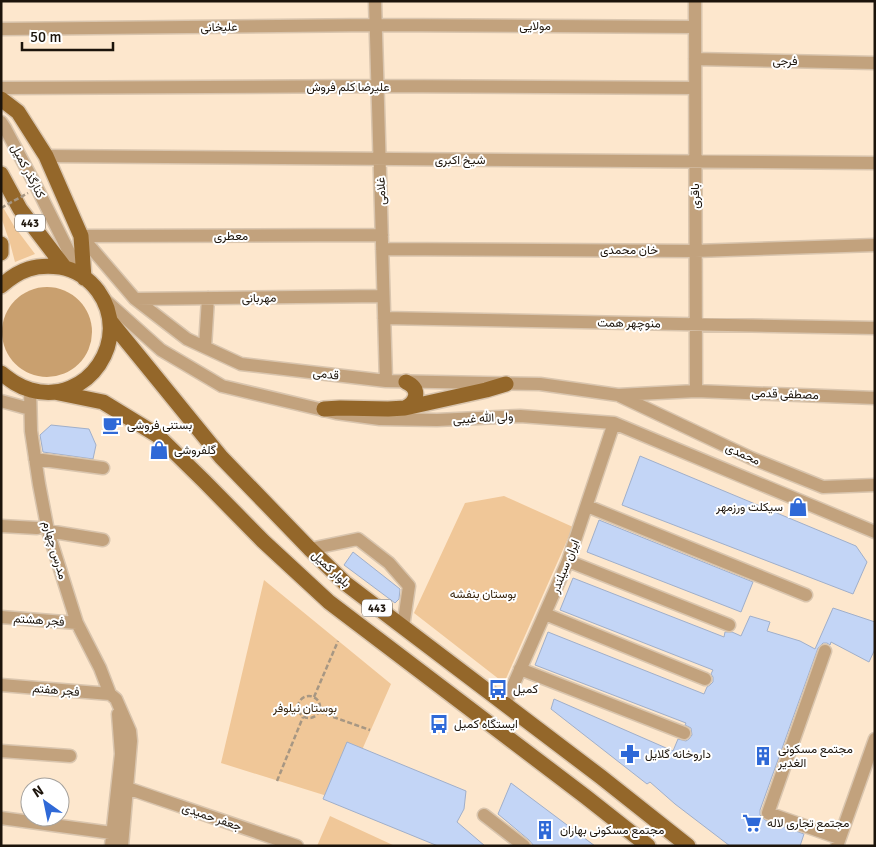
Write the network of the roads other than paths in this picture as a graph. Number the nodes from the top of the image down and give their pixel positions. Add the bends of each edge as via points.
1 (375, 1) edge
2 (695, 1) edge
3 (376, 25) junction
4 (695, 28) junction
5 (1, 29) edge
6 (695, 60) junction
7 (875, 63) edge
8 (378, 86) junction
9 (1, 88) edge
10 (695, 88) junction
11 (1, 99) edge
12 (1, 122) edge
13 (46, 156) junction
14 (380, 159) junction
15 (695, 162) junction
16 (875, 163) edge
17 (1, 174) edge
18 (382, 235) junction
19 (81, 236) junction
20 (1, 244) edge
21 (875, 245) edge
22 (382, 248) junction
23 (695, 251) junction
24 (1, 253) edge
25 (65, 268) junction
26 (82, 276) junction
27 (1, 286) edge
28 (384, 296) junction
29 (103, 298) junction
30 (208, 298) junction
31 (135, 300) junction
32 (384, 318) junction
33 (111, 322) junction
34 (695, 324) junction
35 (875, 328) edge
36 (205, 347) junction
37 (1, 373) edge
38 (386, 381) junction
39 (406, 382) junction
40 (506, 384) junction
41 (30, 390) junction
42 (696, 391) junction
43 (54, 392) junction
44 (618, 395) junction
45 (875, 398) edge
46 (1, 401) edge
47 (404, 408) junction
48 (30, 409) junction
49 (324, 409) junction
50 (614, 423) junction
51 (35, 459) junction
52 (103, 468) dead end
53 (875, 485) edge
54 (586, 506) junction
55 (1, 526) edge
56 (42, 529) junction
57 (875, 532) edge
58 (103, 540) dead end
59 (310, 549) junction
60 (568, 561) junction
61 (806, 595) dead end
62 (544, 614) junction
63 (1, 617) edge
64 (77, 623) junction
65 (729, 625) dead end
66 (403, 627) junction
67 (825, 651) dead end
68 (520, 669) junction
69 (705, 679) dead end
70 (1, 685) edge
71 (113, 697) junction
72 (505, 704) junction
73 (684, 732) dead end
74 (875, 739) edge
75 (1, 751) edge
76 (70, 756) dead end
77 (127, 788) junction
78 (484, 815) dead end
79 (1, 818) edge
80 (111, 840) edge
81 (838, 842) edge
82 (122, 846) edge
83 (297, 846) edge
84 (524, 846) edge
85 (648, 846) edge
86 (688, 846) edge

1 - 3 street, غلامی
2 - 4 street, باقری
3 - 4 street, مولایی
3 - 5 street, علیخانی
3 - 8 street, غلامی
4 - 6 street, باقری
6 - 7 street, فرجی
6 - 10 street, باقری
8 - 9 street, علیرضا کلم فروش
8 - 10 street, علیرضا کلم فروش
8 - 14 street, غلامی
10 - 15 street, باقری
11 - 13 main road via 18,112
12 - 26 street, کنارگذر کمیل
13 - 14 street, شیخ اکبری
13 - 19 main road
14 - 15 street, شیخ اکبری
14 - 18 street, غلامی
15 - 16 street, شیخ اکبری
15 - 23 street, باقری
17 - 25 main road, 443 via 20,209
18 - 19 street, معطری
18 - 22 street, غلامی
19 - 26 main road
19 - 31 street, قدمی
20 - 24 main road, 443
21 - 23 street, خان محمدی
22 - 23 street, خان محمدی
22 - 28 street, غلامی
23 - 34 street, باقری
25 - 26 main road
25 - 27 main road via 28,268
26 - 29 main road
28 - 30 street, مهربانی
28 - 32 street, غلامی
29 - 33 main road
29 - 49 street, ولی الله غیبی via 161,350 222,386
30 - 31 street, مهربانی
30 - 36 street
31 - 36 street, قدمی via 187,339
32 - 34 street, منوچهر همت
32 - 38 street, غلامی
33 - 43 main road via 110,342 103,360 90,376 74,387
33 - 59 main road, بلوار کمیل / 443 via 221,457
34 - 35 street, منوچهر همت
34 - 42 street, باقری
36 - 38 street, قدمی via 241,364
37 - 41 main road via 14,384
38 - 39 street, قدمی
39 - 40 street, قدمی
39 - 47 main road via 414,387 416,395 413,403
40 - 44 street, قدمی via 540,384
40 - 47 main road
41 - 43 main road, بلوار کمیل
41 - 48 street, مدرس چهارم
42 - 44 street, مصطفی قدمی
42 - 45 street, مصطفی قدمی
43 - 85 main road, بلوار کمیل / 443 via 103,402 157,435 329,602
44 - 53 street, محمدی via 751,458 823,487
46 - 48 street
47 - 49 main road
48 - 51 street, مدرس چهارم
49 - 50 street, ولی الله غیبی via 380,419 520,416
50 - 54 street, ایران سیلندر
50 - 57 street, ولی الله غیبی
51 - 52 street
51 - 56 street, مدرس چهارم
54 - 60 street, ایران سیلندر
54 - 61 street
55 - 56 street
56 - 58 street
56 - 64 street, مدرس چهارم
59 - 66 main road, بلوار کمیل / 443 via 345,583
59 - 66 street via 358,539 389,563 409,586
60 - 62 street, ایران سیلندر
60 - 65 street
62 - 68 street, ایران سیلندر
62 - 69 street
63 - 64 street, فجر هشتم
64 - 71 street, مدرس چهارم
66 - 72 main road, بلوار کمیل / 443
67 - 81 street via 768,813
68 - 72 street, ایران سیلندر
68 - 73 street
70 - 71 street, فجر هفتم
71 - 77 street, مدرس چهارم via 130,732
71 - 80 street, مدرس چهارم via 120,729 120,754
72 - 86 main road, بلوار کمیل / 443
74 - 81 street
75 - 76 street
77 - 82 street, مدرس چهارم
77 - 83 street, جعفر حمیدی
78 - 84 street
79 - 80 street

